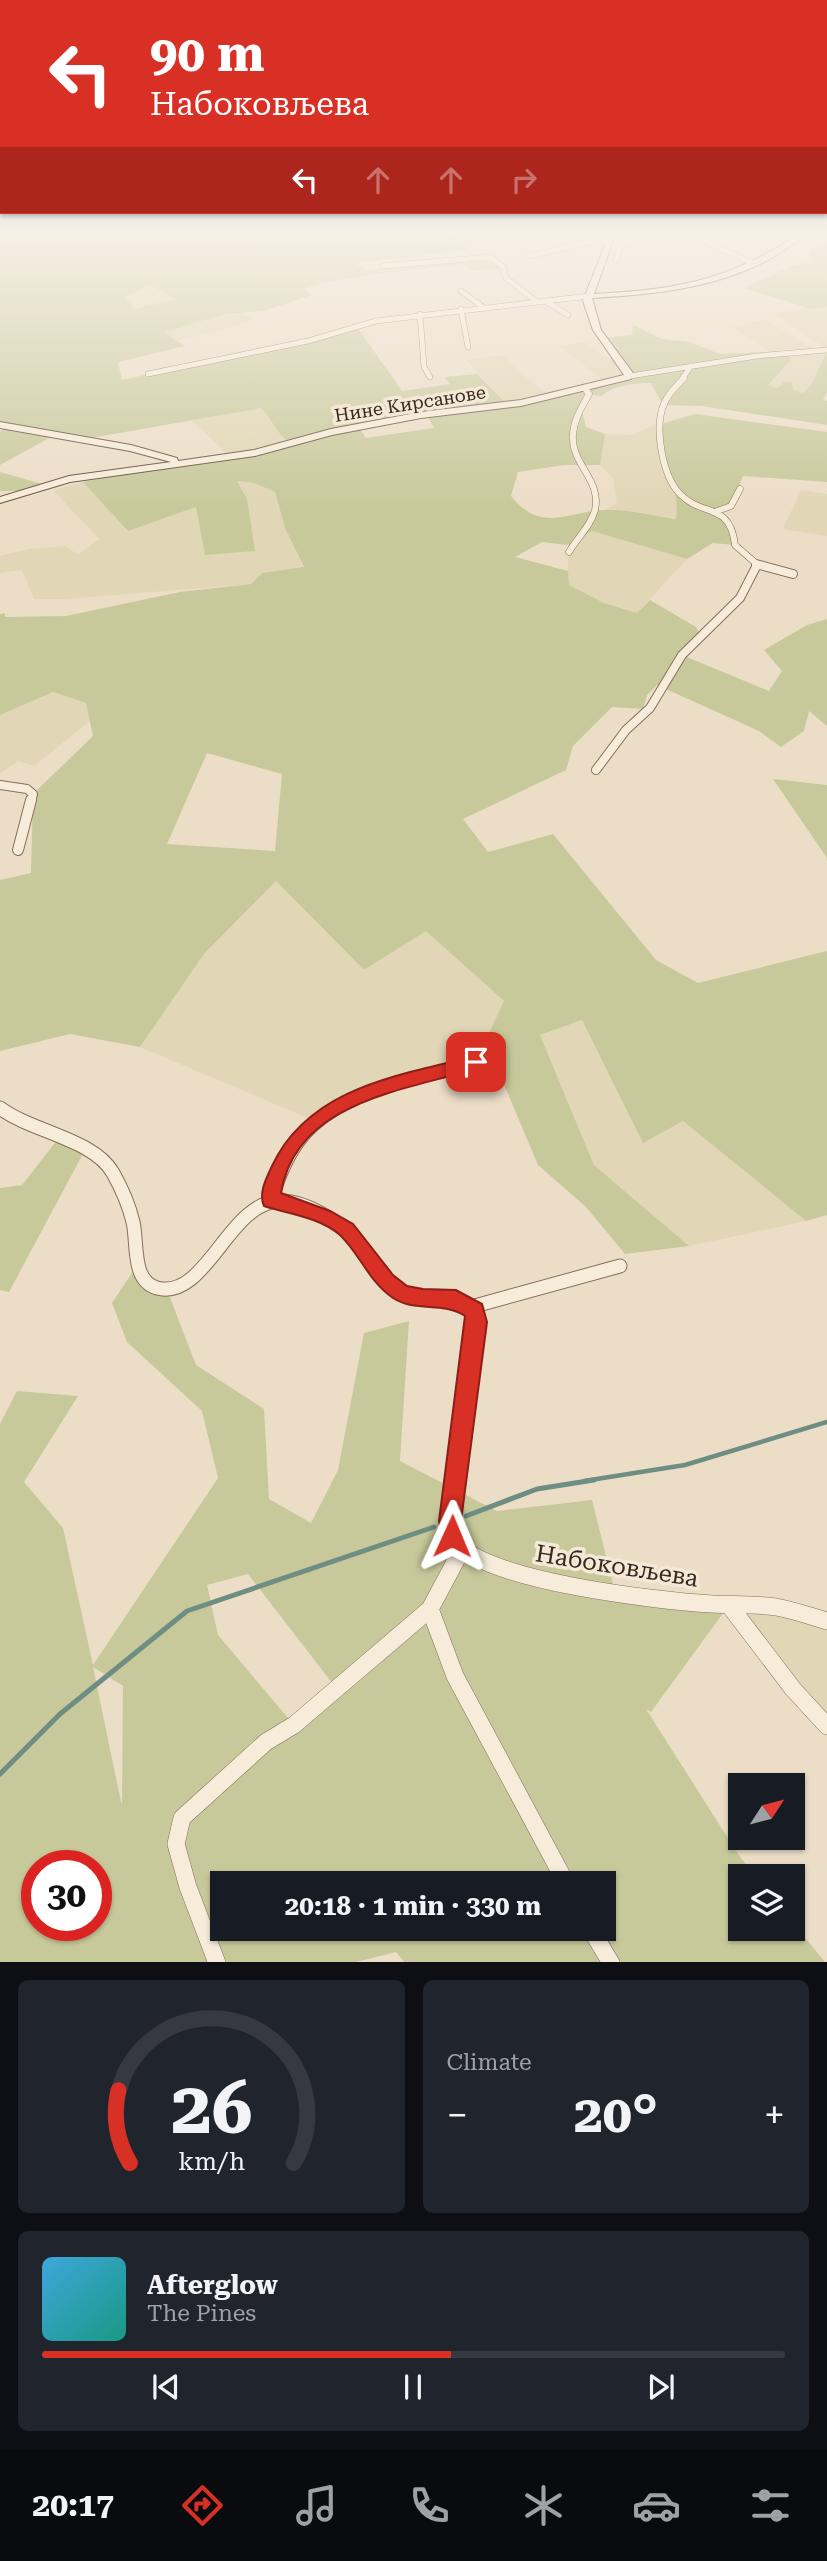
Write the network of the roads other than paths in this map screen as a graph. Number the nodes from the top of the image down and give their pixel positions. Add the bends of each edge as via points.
1 (367, 324) edge
2 (421, 324) edge
3 (464, 324) edge
4 (593, 324) edge
5 (468, 347) dead end
6 (827, 350) edge
7 (691, 366) junction
8 (148, 374) dead end
9 (630, 376) junction
10 (430, 377) dead end
11 (585, 388) junction
12 (0, 425) edge
13 (194, 461) junction
14 (740, 489) dead end
15 (0, 500) edge
16 (718, 511) junction
17 (569, 552) dead end
18 (757, 565) junction
19 (793, 574) dead end
20 (596, 770) dead end
21 (0, 785) edge
22 (18, 850) dead end
23 (476, 1062) dead end
24 (0, 1108) edge
25 (271, 1200) junction
26 (620, 1266) dead end
27 (471, 1307) junction
28 (462, 1549) junction
29 (729, 1605) junction
30 (430, 1609) junction
31 (827, 1621) edge
32 (827, 1726) edge
33 (559, 1871) edge
34 (598, 1941) edge
35 (217, 1962) edge
36 (611, 1962) edge

1 - 8 street
2 - 10 street via 424,367
3 - 5 street
4 - 9 street
6 - 7 street, Нине Кирсанове
7 - 9 street, Нине Кирсанове
7 - 16 street via 663,404 660,437 678,493
9 - 11 street, Нине Кирсанове
11 - 13 street, Нине Кирсанове via 508,405 404,418 255,453
11 - 17 street via 589,394 571,440 579,463 593,480 596,509
12 - 13 street
13 - 15 street, Нине Кирсанове via 69,479
14 - 16 street via 731,506
16 - 18 street via 735,528 735,545
18 - 19 street
18 - 20 street via 740,598 681,655 650,708 626,730
21 - 22 street via 33,794
23 - 25 street via 386,1086 338,1105 296,1140 274,1182
24 - 25 street via 25,1125 105,1160 124,1196 144,1280 156,1289 167,1290 191,1279 244,1220
25 - 27 street via 324,1216 346,1230 386,1281 402,1293 456,1298
26 - 27 street
27 - 28 street via 477,1322 450,1521 452,1536
28 - 29 street, Набоковљева via 485,1563 579,1588
28 - 30 street
29 - 31 street, Набоковљева via 776,1608
29 - 32 street
30 - 33 street via 472,1711
30 - 35 street via 294,1725 266,1742 182,1818 176,1844
34 - 36 street

